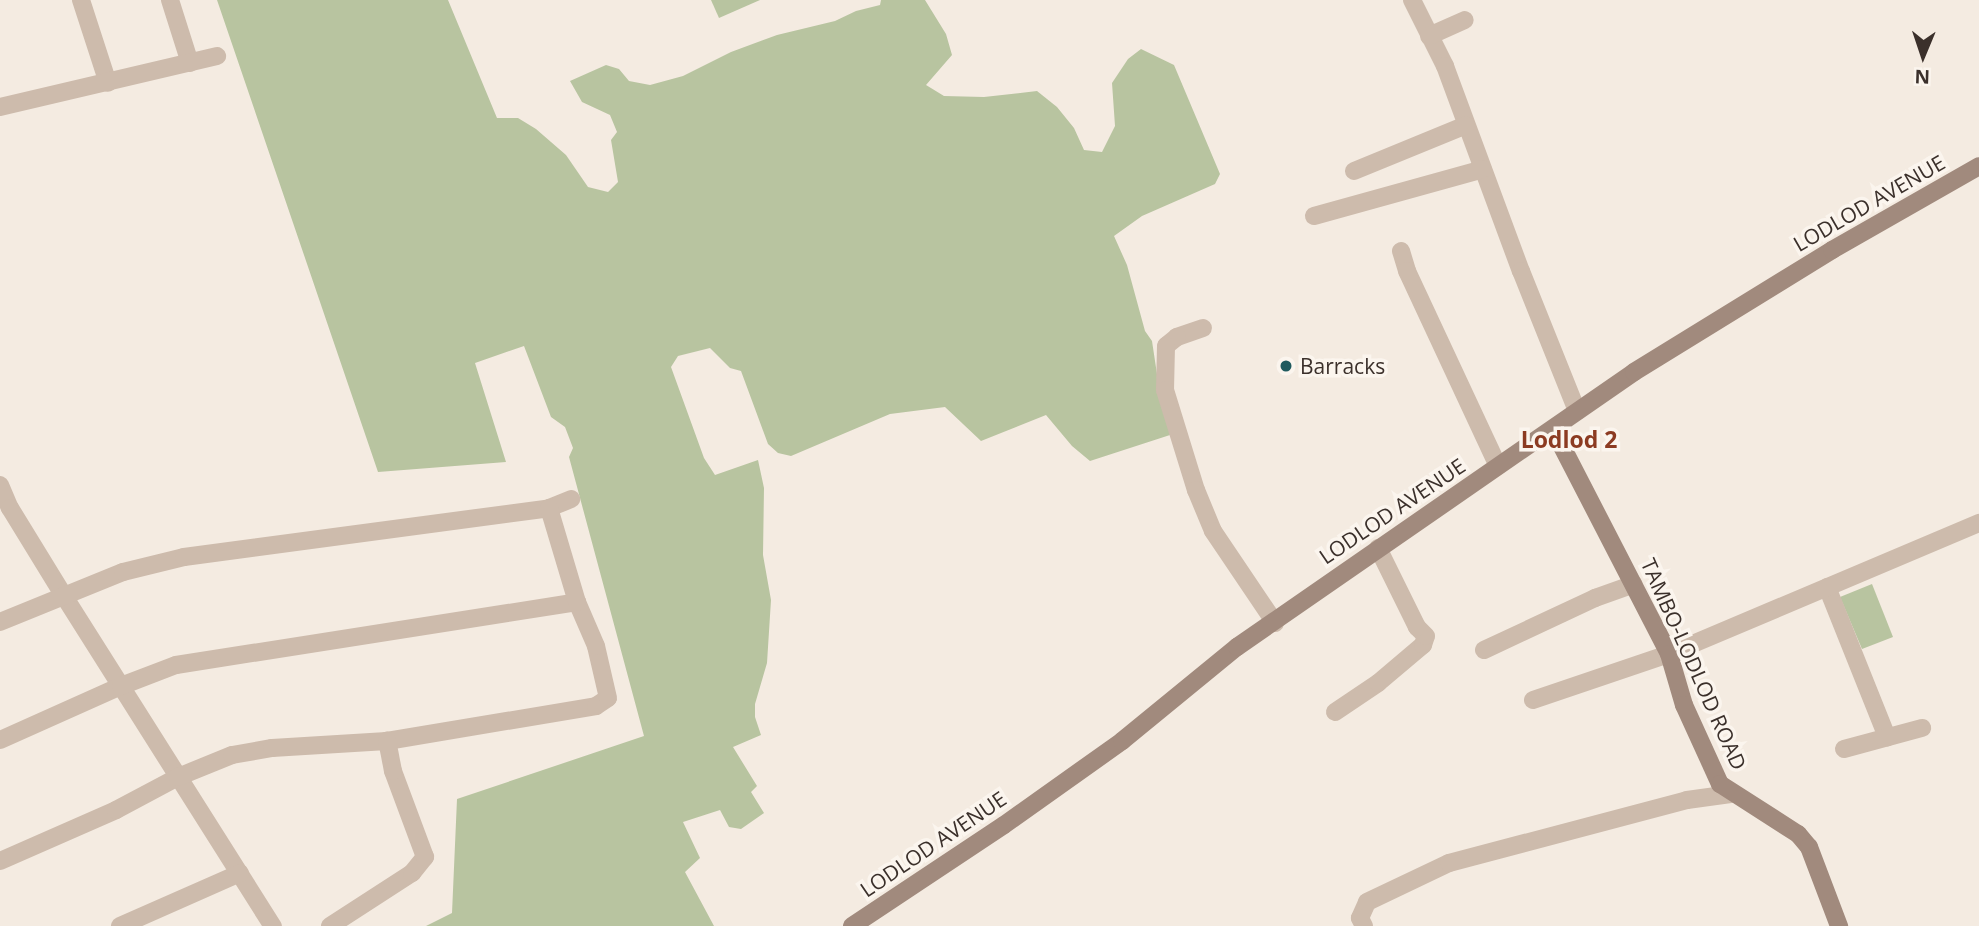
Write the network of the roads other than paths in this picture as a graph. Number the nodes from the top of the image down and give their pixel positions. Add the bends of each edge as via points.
1 (81, 0) edge
2 (170, 0) edge
3 (1412, 0) edge
4 (1465, 20) dead end
5 (1429, 36) junction
6 (218, 56) dead end
7 (190, 62) junction
8 (108, 83) junction
9 (0, 107) edge
10 (1466, 125) junction
11 (1979, 166) edge
12 (1483, 169) junction
13 (1354, 171) dead end
14 (1314, 216) dead end
15 (1401, 251) dead end
16 (1203, 328) dead end
17 (1577, 411) junction
18 (1553, 429) junction
19 (1498, 466) junction
20 (0, 485) edge
21 (571, 499) dead end
22 (550, 508) junction
23 (5, 511) edge
24 (1979, 523) edge
25 (1378, 548) junction
26 (1634, 584) junction
27 (1827, 587) junction
28 (64, 596) junction
29 (577, 603) junction
30 (0, 622) edge
31 (1275, 623) junction
32 (1484, 650) dead end
33 (1669, 654) junction
34 (121, 686) junction
35 (1533, 700) dead end
36 (1335, 712) dead end
37 (1922, 728) dead end
38 (1887, 737) junction
39 (0, 740) edge
40 (387, 741) junction
41 (1844, 749) dead end
42 (178, 777) junction
43 (1731, 794) junction
44 (0, 861) edge
45 (240, 873) junction
46 (120, 926) edge
47 (273, 926) edge
48 (330, 926) edge
49 (852, 926) edge
50 (1364, 926) edge
51 (1839, 926) edge

1 - 8 street
2 - 7 street
3 - 5 street
4 - 5 street
5 - 10 street via 1446,66
6 - 7 street
7 - 8 street
8 - 9 street
10 - 12 street
10 - 13 street
11 - 17 main road, LODLOD AVENUE via 1794,272
12 - 14 street
12 - 17 street
15 - 19 street via 1406,271
16 - 31 street via 1166,345 1165,390 1208,521
17 - 18 main road, LODLOD AVENUE
18 - 19 main road, LODLOD AVENUE
18 - 26 main road, TAMBO-LODLOD ROAD
19 - 25 main road, LODLOD AVENUE
20 - 23 street
21 - 22 street
22 - 28 street via 184,557 123,572
22 - 29 street
23 - 28 street
24 - 27 street
25 - 31 main road, LODLOD AVENUE
25 - 36 street via 1417,627 1426,636 1423,645 1378,683
26 - 32 street
26 - 33 main road, TAMBO-LODLOD ROAD
27 - 33 street
27 - 38 street
28 - 30 street
28 - 34 street
29 - 34 street via 176,665
29 - 40 street via 596,646 608,698 596,706
31 - 49 main road, LODLOD AVENUE via 1111,749
33 - 35 street
33 - 43 main road, TAMBO-LODLOD ROAD via 1695,732 1720,783
34 - 39 street
34 - 42 street
37 - 38 street
38 - 41 street
40 - 42 street via 272,748 232,755
40 - 48 street via 393,771 425,857 412,873
42 - 44 street
42 - 45 street
43 - 50 street via 1687,800 1448,863 1367,902 1360,918
43 - 51 main road, TAMBO-LODLOD ROAD via 1788,825 1809,847
45 - 46 street
45 - 47 street

